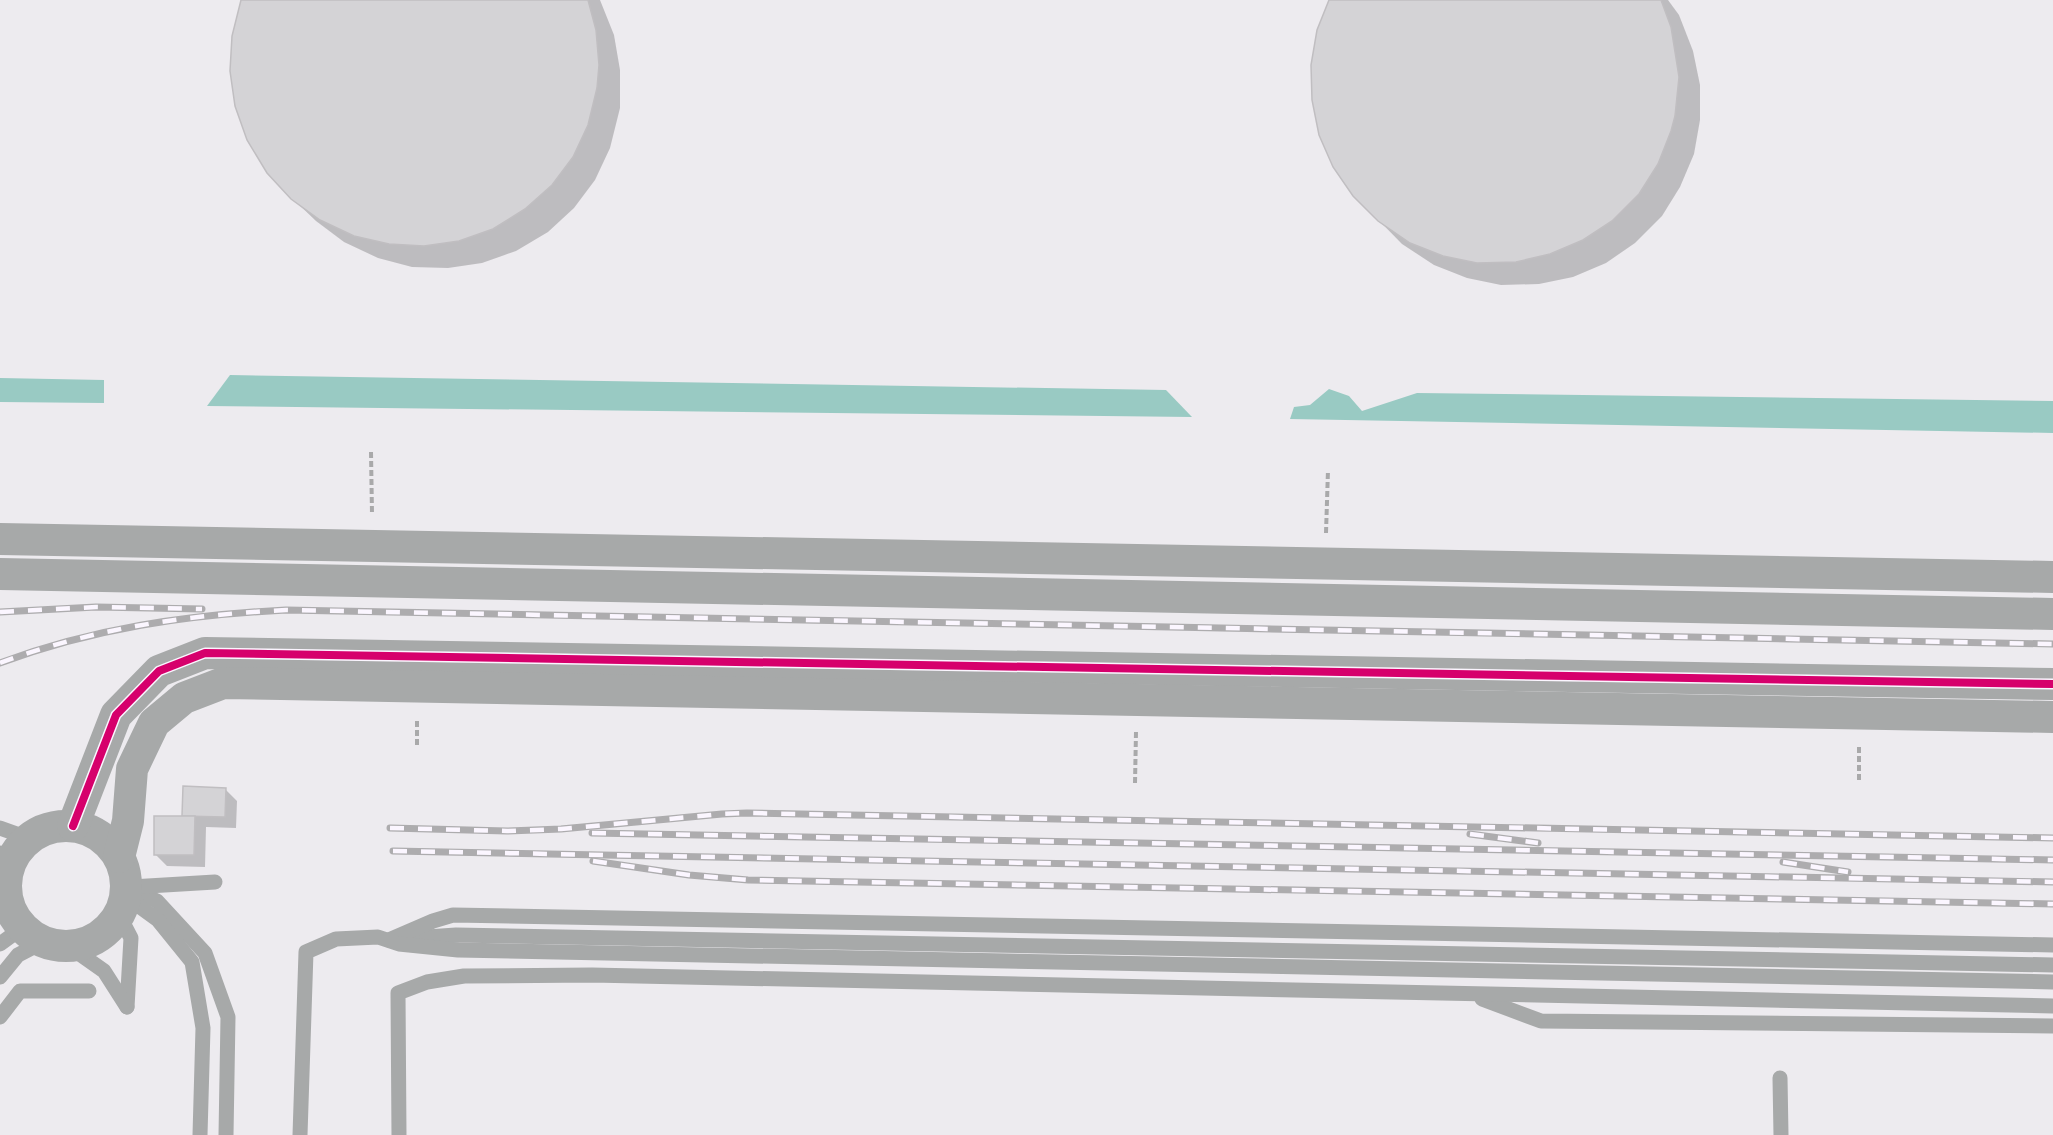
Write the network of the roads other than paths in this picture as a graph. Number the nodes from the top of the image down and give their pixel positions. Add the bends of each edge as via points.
1 (0, 539) edge
2 (0, 574) edge
3 (2053, 577) edge
4 (2053, 614) edge
5 (2053, 684) edge
6 (2053, 717) edge
7 (73, 826) junction
8 (119, 857) junction
9 (8, 858) edge
10 (215, 882) dead end
11 (124, 899) junction
12 (25, 936) edge
13 (389, 940) junction
14 (2053, 945) edge
15 (2053, 965) edge
16 (0, 977) edge
17 (2053, 982) edge
18 (89, 991) dead end
19 (1471, 995) junction
20 (2053, 1006) edge
21 (0, 1017) edge
22 (2053, 1026) edge
23 (1780, 1078) dead end
24 (200, 1135) edge
25 (226, 1135) edge
26 (300, 1135) edge
27 (399, 1135) edge
28 (1781, 1135) edge

1 - 3 street
2 - 4 street
5 - 7 street via 205,652 159,671 116,715
6 - 8 street via 223,683 184,698 154,723 132,769 128,821
7 - 8 street via 107,841
7 - 9 street via 42,830
8 - 11 street via 125,872
9 - 12 street via 8,905
10 - 11 lane
11 - 12 street via 106,931 90,942
11 - 12 lane via 131,938 127,1007 104,971
11 - 24 lane via 158,920 192,962 203,1028
11 - 25 lane via 157,901 205,953 228,1017
12 - 16 lane via 18,955
13 - 14 lane via 453,915
13 - 15 lane via 456,935
13 - 17 lane via 482,951
13 - 26 lane via 336,939 306,952
18 - 21 lane via 20,991
19 - 20 lane
19 - 22 lane via 1541,1021
19 - 27 lane via 616,975 464,976 427,982 398,993
23 - 28 lane

